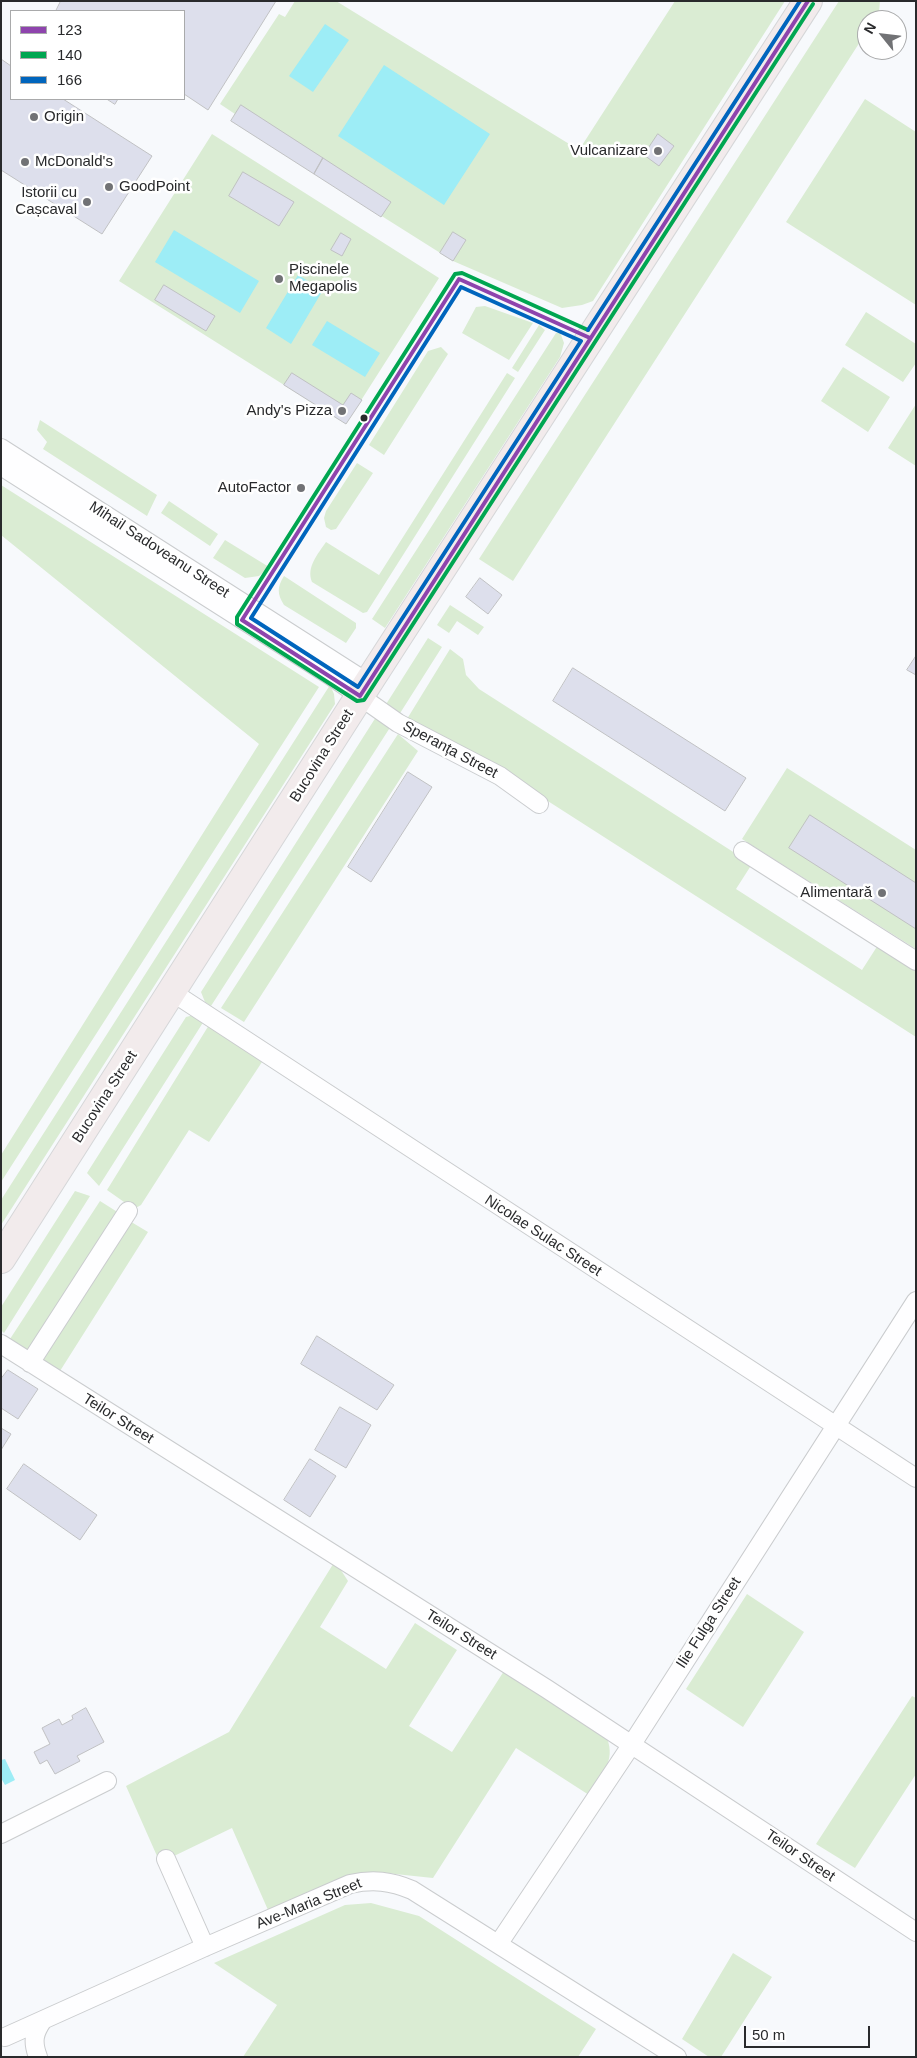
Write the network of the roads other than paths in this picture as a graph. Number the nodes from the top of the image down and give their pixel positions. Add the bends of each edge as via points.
1 (808, 1) edge
2 (1, 448) edge
3 (1, 466) edge
4 (364, 689) junction
5 (539, 804) dead end
6 (743, 851) dead end
7 (916, 961) edge
8 (172, 992) junction
9 (128, 1210) dead end
10 (1, 1259) edge
11 (916, 1300) edge
12 (1, 1344) edge
13 (30, 1363) junction
14 (835, 1426) junction
15 (916, 1478) edge
16 (632, 1744) junction
17 (107, 1781) dead end
18 (1, 1834) edge
19 (166, 1860) dead end
20 (916, 1932) edge
21 (499, 1943) junction
22 (205, 1947) junction
23 (44, 2020) junction
24 (3, 2036) edge
25 (34, 2057) edge
26 (38, 2057) edge
27 (677, 2057) edge

1 - 4 main road, Bucovina Street
2 - 4 street, Mihail Sadoveanu Street
3 - 4 street, Mihail Sadoveanu Street
4 - 5 street, Speranța Street via 398,723 500,776
4 - 8 main road, Bucovina Street
6 - 7 street
8 - 10 main road, Bucovina Street
8 - 14 street, Nicolae Sulac Street
9 - 13 street
11 - 14 street, Ilie Fulga Street
12 - 13 street, Teilor Street
13 - 16 street, Teilor Street
14 - 15 street, Nicolae Sulac Street
14 - 16 street, Ilie Fulga Street
16 - 20 street, Teilor Street
16 - 21 street, Ilie Fulga Street
17 - 18 street
19 - 22 street
21 - 22 street, Ave-Maria Street via 412,1890 382,1880 350,1884
21 - 27 street, Ave-Maria Street
22 - 23 street, Ave-Maria Street
23 - 24 street, Ave-Maria Street
23 - 26 street via 34,2032
24 - 25 street

